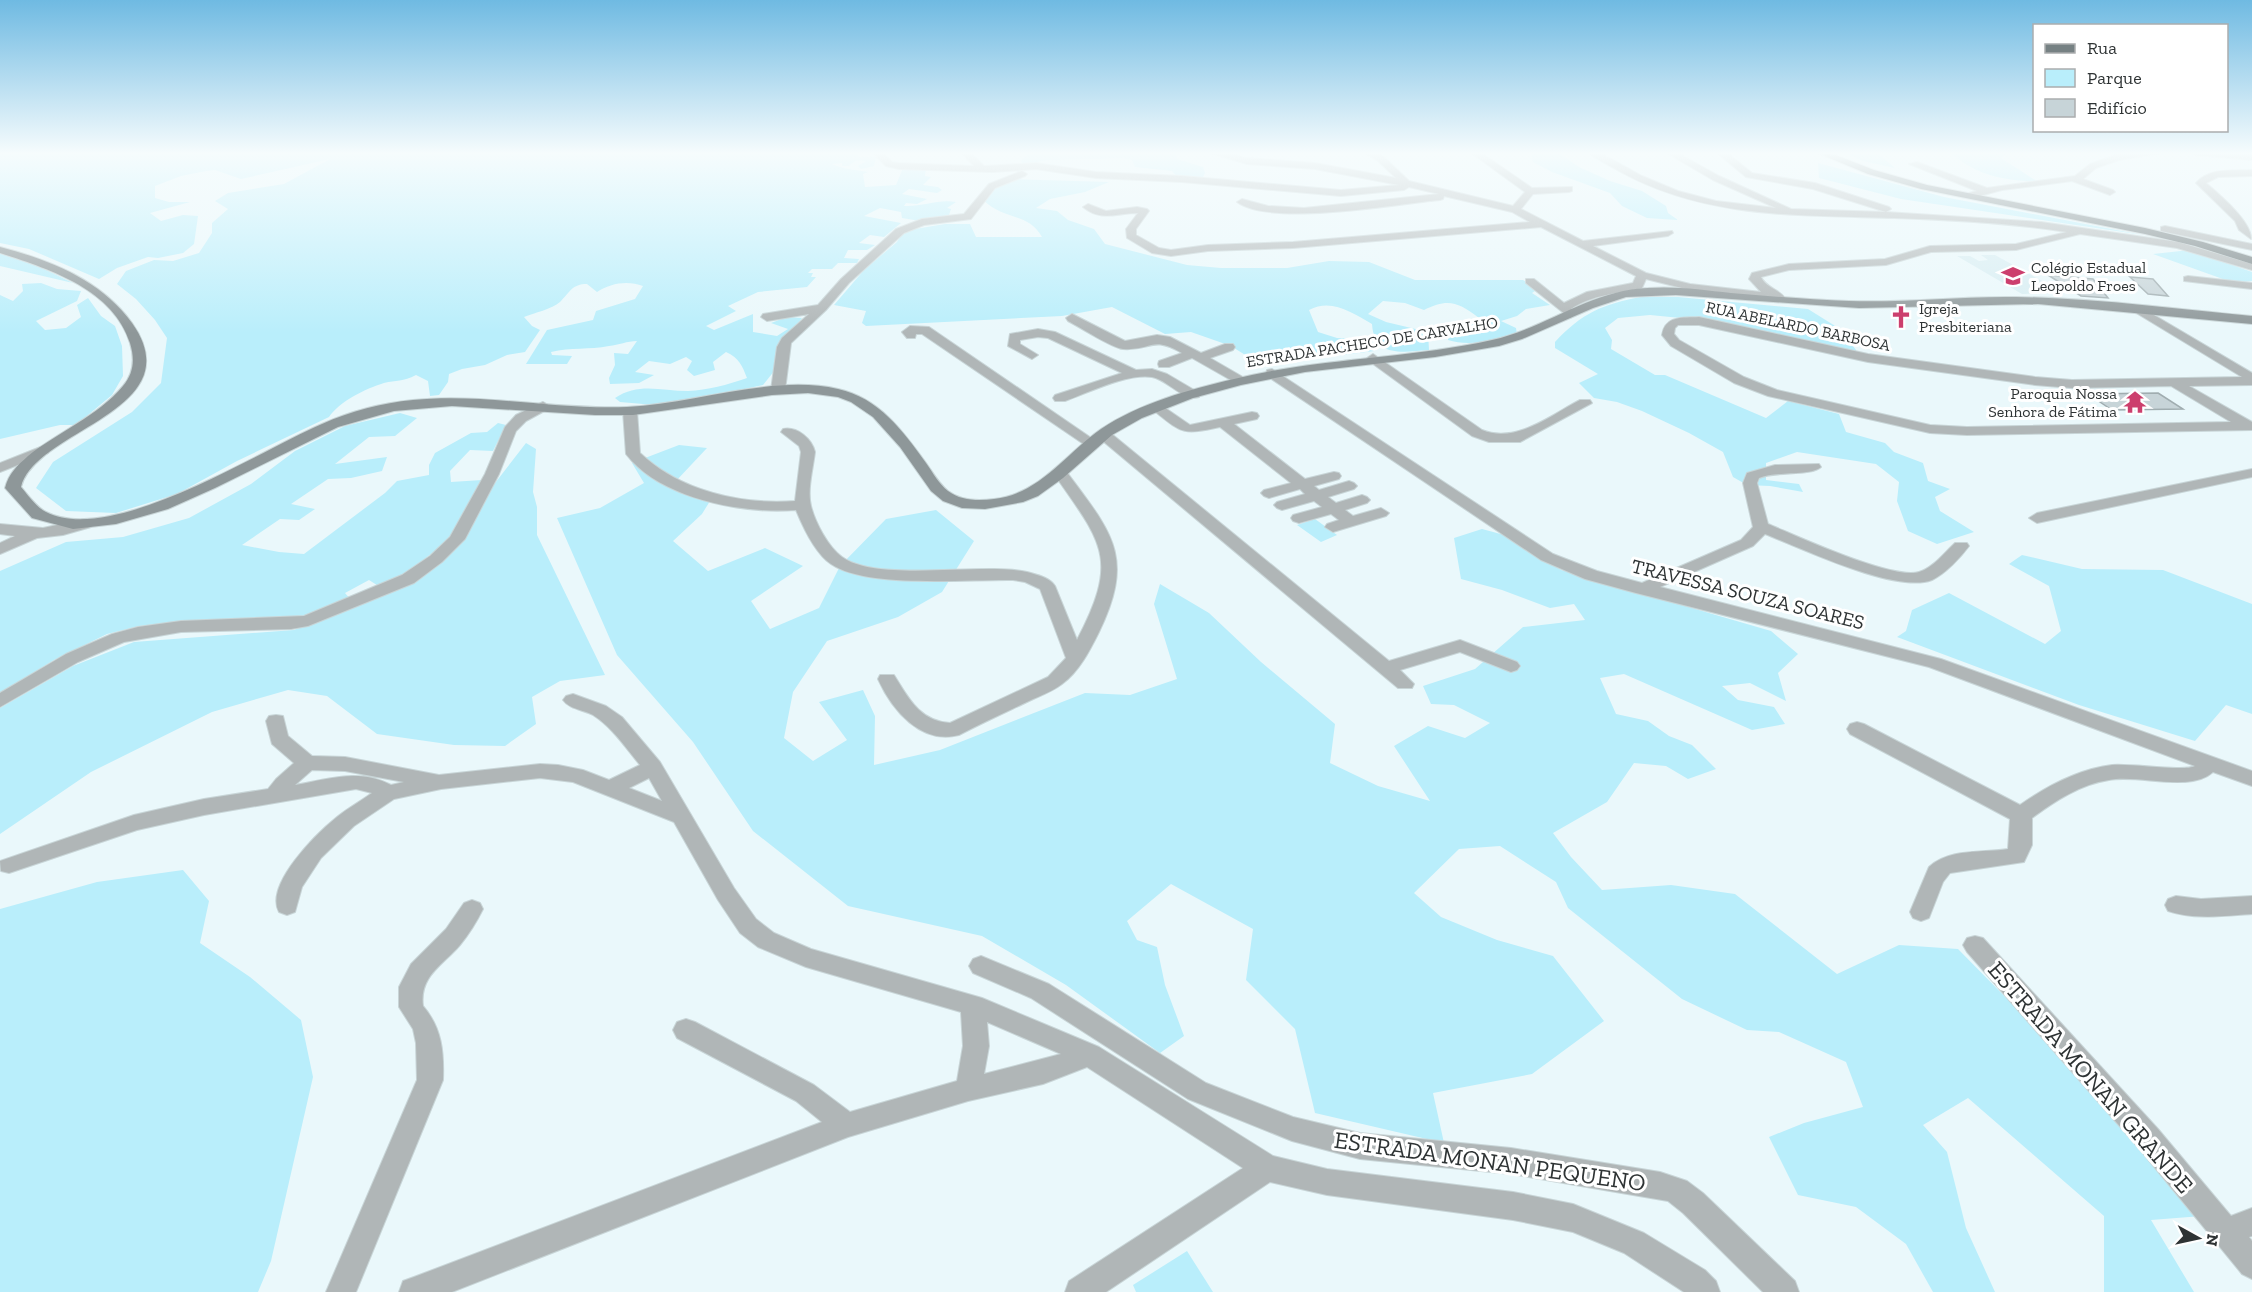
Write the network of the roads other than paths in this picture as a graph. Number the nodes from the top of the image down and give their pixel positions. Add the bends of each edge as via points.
1 (976, 212) edge
2 (1101, 212) edge
3 (1123, 212) edge
4 (1143, 212) edge
5 (1519, 212) edge
6 (1804, 212) edge
7 (1894, 212) edge
8 (2050, 212) edge
9 (2060, 212) edge
10 (2232, 212) edge
11 (1902, 215) junction
12 (1984, 220) junction
13 (1542, 224) junction
14 (2165, 229) dead end
15 (2079, 231) junction
16 (1668, 233) dead end
17 (2252, 239) edge
18 (2042, 242) junction
19 (1581, 244) junction
20 (0, 250) edge
21 (2252, 253) edge
22 (2252, 261) edge
23 (2252, 267) edge
24 (2188, 279) dead end
25 (1530, 281) dead end
26 (1640, 281) junction
27 (2252, 286) edge
28 (1786, 299) junction
29 (1809, 302) junction
30 (822, 308) junction
31 (2137, 309) junction
32 (1568, 311) junction
33 (767, 317) dead end
34 (1072, 318) dead end
35 (2252, 320) edge
36 (911, 335) dead end
37 (1229, 347) dead end
38 (1032, 356) dead end
39 (1195, 356) junction
40 (1373, 358) junction
41 (1164, 364) dead end
42 (1272, 373) junction
43 (1132, 374) junction
44 (1241, 380) junction
45 (2252, 380) edge
46 (2172, 381) junction
47 (777, 390) junction
48 (1194, 394) junction
49 (1060, 398) dead end
50 (1585, 403) dead end
51 (543, 406) junction
52 (1158, 407) junction
53 (630, 411) junction
54 (1252, 416) dead end
55 (1224, 423) junction
56 (2249, 426) edge
57 (788, 432) dead end
58 (1098, 439) junction
59 (43, 450) junction
60 (1814, 467) dead end
61 (0, 468) edge
62 (1061, 474) junction
63 (2251, 474) edge
64 (1334, 476) dead end
65 (1302, 484) junction
66 (1349, 486) dead end
67 (1269, 493) dead end
68 (1317, 495) junction
69 (1362, 500) dead end
70 (803, 505) junction
71 (1282, 505) dead end
72 (1334, 508) junction
73 (1382, 513) dead end
74 (1299, 518) dead end
75 (2037, 518) dead end
76 (1351, 522) junction
77 (85, 524) junction
78 (1333, 527) dead end
79 (1761, 527) junction
80 (0, 530) edge
81 (33, 534) junction
82 (1961, 546) dead end
83 (0, 549) edge
84 (1642, 589) junction
85 (1075, 658) junction
86 (1511, 666) dead end
87 (1386, 668) junction
88 (887, 679) dead end
89 (1405, 684) dead end
90 (573, 700) dead end
91 (0, 701) edge
92 (276, 721) dead end
93 (1857, 729) dead end
94 (307, 763) junction
95 (2210, 763) junction
96 (653, 767) junction
97 (2252, 779) edge
98 (382, 784) junction
99 (608, 789) junction
100 (275, 795) junction
101 (2021, 815) junction
102 (680, 816) junction
103 (9, 865) dead end
104 (2176, 905) dead end
105 (2252, 905) edge
106 (287, 906) dead end
107 (472, 909) dead end
108 (1921, 912) dead end
109 (1975, 945) dead end
110 (981, 966) dead end
111 (973, 1005) junction
112 (686, 1030) dead end
113 (1090, 1054) junction
114 (968, 1089) junction
115 (847, 1125) junction
116 (1267, 1168) junction
117 (2239, 1227) edge
118 (2252, 1264) edge
119 (341, 1292) edge
120 (414, 1292) edge
121 (1080, 1292) edge
122 (1705, 1292) edge
123 (1784, 1292) edge

1 - 30 street via 973,219 922,222 900,231 845,281
2 - 3 street
4 - 13 street via 1131,229 1131,236 1165,253
5 - 13 street
6 - 11 street
7 - 11 street
8 - 22 main road via 2168,236
9 - 21 main road
10 - 17 street
11 - 12 street
12 - 15 street
12 - 18 street via 2011,235
13 - 19 street
14 - 17 street via 2232,242
15 - 18 street
15 - 23 street via 2178,245
16 - 19 street
18 - 28 street via 2011,248 1930,249 1886,261 1780,268 1756,274 1756,282 1765,290
19 - 26 street
20 - 59 main road, ESTRADA PACHECO DE CARVALHO via 89,285 122,315 137,341 139,371 130,387 110,406
24 - 27 street
25 - 32 street
26 - 28 street
26 - 32 street via 1582,298
28 - 29 street
29 - 31 main road, ESTRADA PACHECO DE CARVALHO via 1888,306 2037,301
29 - 32 main road, ESTRADA PACHECO DE CARVALHO via 1640,291
30 - 33 street
30 - 47 street via 786,341
31 - 35 main road, ESTRADA PACHECO DE CARVALHO
31 - 45 street
32 - 40 main road, ESTRADA PACHECO DE CARVALHO via 1532,333 1499,342
34 - 39 street via 1123,345 1163,339
36 - 58 street via 910,330 925,330
37 - 39 street
38 - 43 street via 1014,346 1014,338 1038,333 1051,335
39 - 41 street
39 - 44 street
40 - 42 main road, ESTRADA PACHECO DE CARVALHO
40 - 50 street via 1489,438 1515,439
42 - 44 main road, ESTRADA PACHECO DE CARVALHO
42 - 84 street, TRAVESSA SOUZA SOARES via 1547,557 1591,575
43 - 48 street via 1153,373
43 - 49 street
44 - 48 main road, ESTRADA PACHECO DE CARVALHO
45 - 46 street
46 - 56 street
46 - 56 street, RUA ABELARDO BARBOSA via 2072,384 1902,364 1699,321 1675,322 1668,335 1675,343 1756,387 1930,429
47 - 53 main road, ESTRADA PACHECO DE CARVALHO
47 - 62 main road, ESTRADA PACHECO DE CARVALHO via 816,389 858,400 881,416 903,440 940,493 958,502 1002,503 1029,495
48 - 52 main road, ESTRADA PACHECO DE CARVALHO
51 - 53 main road, ESTRADA PACHECO DE CARVALHO
51 - 77 main road, ESTRADA PACHECO DE CARVALHO via 429,404 365,414 324,428 180,499 132,517
51 - 91 street via 521,418 510,430 492,474 457,539 408,579 308,621 170,629 117,638 90,649
52 - 55 street via 1186,429
52 - 58 main road, ESTRADA PACHECO DE CARVALHO
53 - 70 street via 633,454 671,483 732,501 780,507
54 - 55 street
55 - 65 street
57 - 70 street via 806,444 808,452
58 - 62 main road, ESTRADA PACHECO DE CARVALHO
58 - 87 street
59 - 61 street
59 - 77 main road, ESTRADA PACHECO DE CARVALHO via 18,473 13,488 20,503 58,523
60 - 79 street via 1761,471 1752,476 1750,483
62 - 85 street via 1097,524 1112,561 1101,608
63 - 75 street
64 - 65 street
65 - 67 street
65 - 68 street
66 - 68 street
68 - 71 street
68 - 72 street
69 - 72 street
70 - 85 street via 828,553 850,567 870,571 1018,574 1042,582
72 - 74 street
72 - 76 street
73 - 76 street
76 - 78 street
77 - 81 street via 60,532
79 - 82 street via 1907,578 1926,576
79 - 84 street via 1747,543
80 - 81 street
81 - 83 street
84 - 95 street, TRAVESSA SOUZA SOARES via 1935,663
85 - 88 street via 1055,681 952,730 938,730 919,720 894,695
86 - 87 street via 1460,646
87 - 89 street
90 - 96 street via 599,710 615,722
92 - 94 street via 279,739
93 - 101 street
94 - 98 street via 329,762
94 - 100 street
95 - 97 street, TRAVESSA SOUZA SOARES
95 - 101 street via 2191,775 2125,771 2101,774 2073,784
96 - 99 street
96 - 102 street
98 - 99 street via 540,771 576,776
98 - 100 street via 356,782
98 - 106 street via 313,852 291,886
99 - 102 street
100 - 103 street via 134,823
101 - 108 street via 2021,845 2016,856 1944,865 1936,873
102 - 111 street via 748,926 766,940 806,957
104 - 105 street
107 - 119 street via 449,942 416,975 410,993 411,1010 422,1023 431,1049 430,1080
109 - 117 street, ESTRADA MONAN GRANDE via 2148,1138
110 - 123 street, ESTRADA MONAN PEQUENO via 1040,991 1197,1091 1292,1129 1360,1146 1511,1161 1677,1191
111 - 113 street
111 - 114 street via 976,1046
112 - 115 street via 805,1094
113 - 114 street via 1043,1072
113 - 116 street
114 - 115 street
115 - 120 street
116 - 121 street
116 - 122 street via 1327,1182 1513,1206 1574,1218 1634,1243 1664,1260
117 - 118 street, ESTRADA MONAN GRANDE

